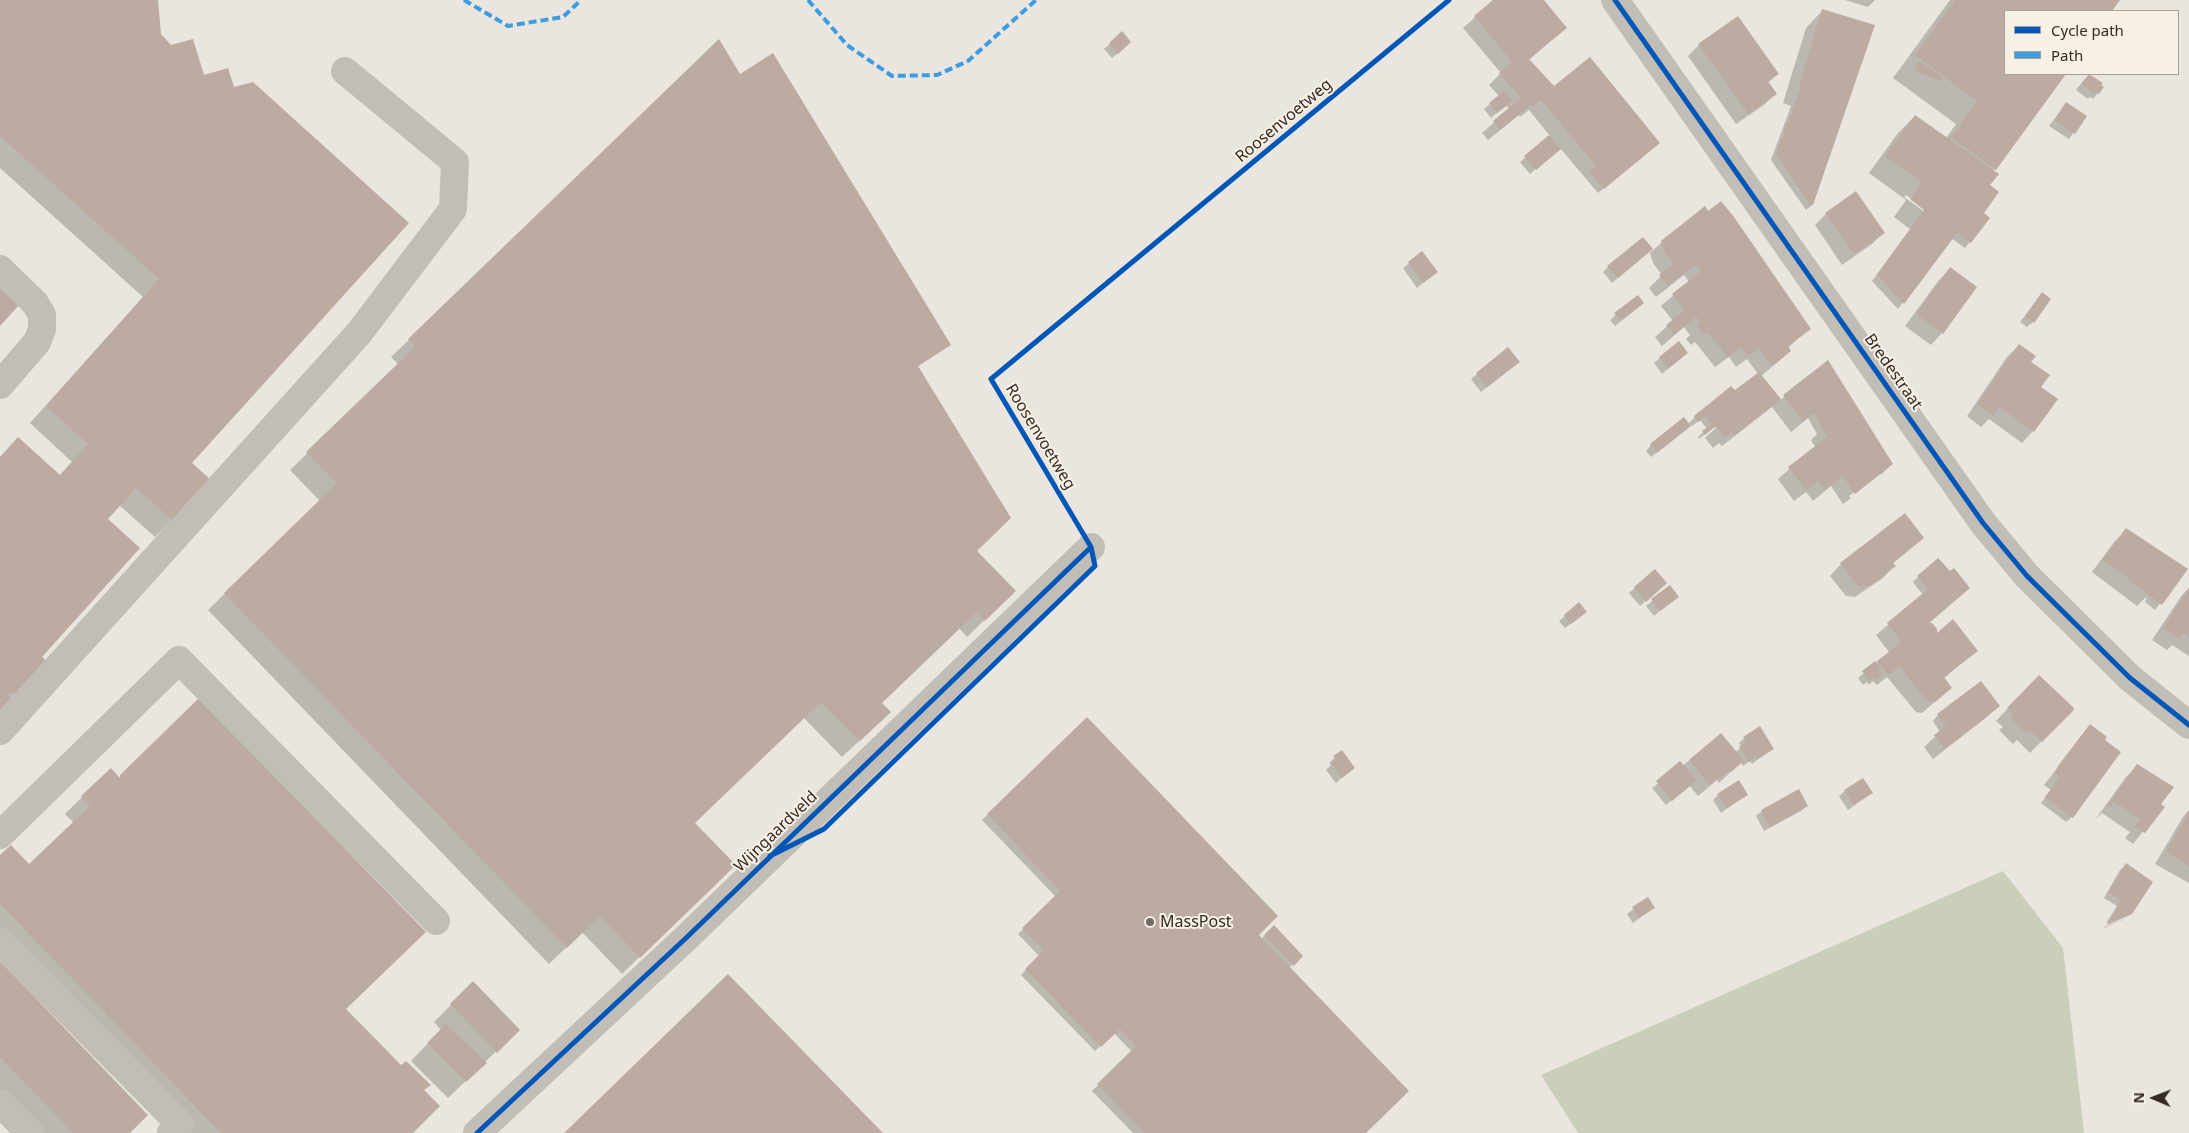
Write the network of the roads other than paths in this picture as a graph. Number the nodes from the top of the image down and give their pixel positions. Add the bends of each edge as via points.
1 (1615, 0) edge
2 (345, 71) dead end
3 (0, 269) edge
4 (0, 385) edge
5 (1091, 546) dead end
6 (2189, 725) edge
7 (0, 731) edge
8 (0, 835) edge
9 (436, 921) dead end
10 (0, 942) edge
11 (0, 1103) edge
12 (30, 1133) edge
13 (171, 1133) edge
14 (477, 1133) edge

1 - 6 street, Bredestraat via 1983,523 2027,576 2130,678
2 - 7 street via 455,162 453,209 358,333
3 - 4 street via 35,303 42,315 42,329 37,342
5 - 14 street, Wijngaardveld via 686,938
8 - 9 street via 179,660
10 - 13 street via 180,1124
11 - 12 street

